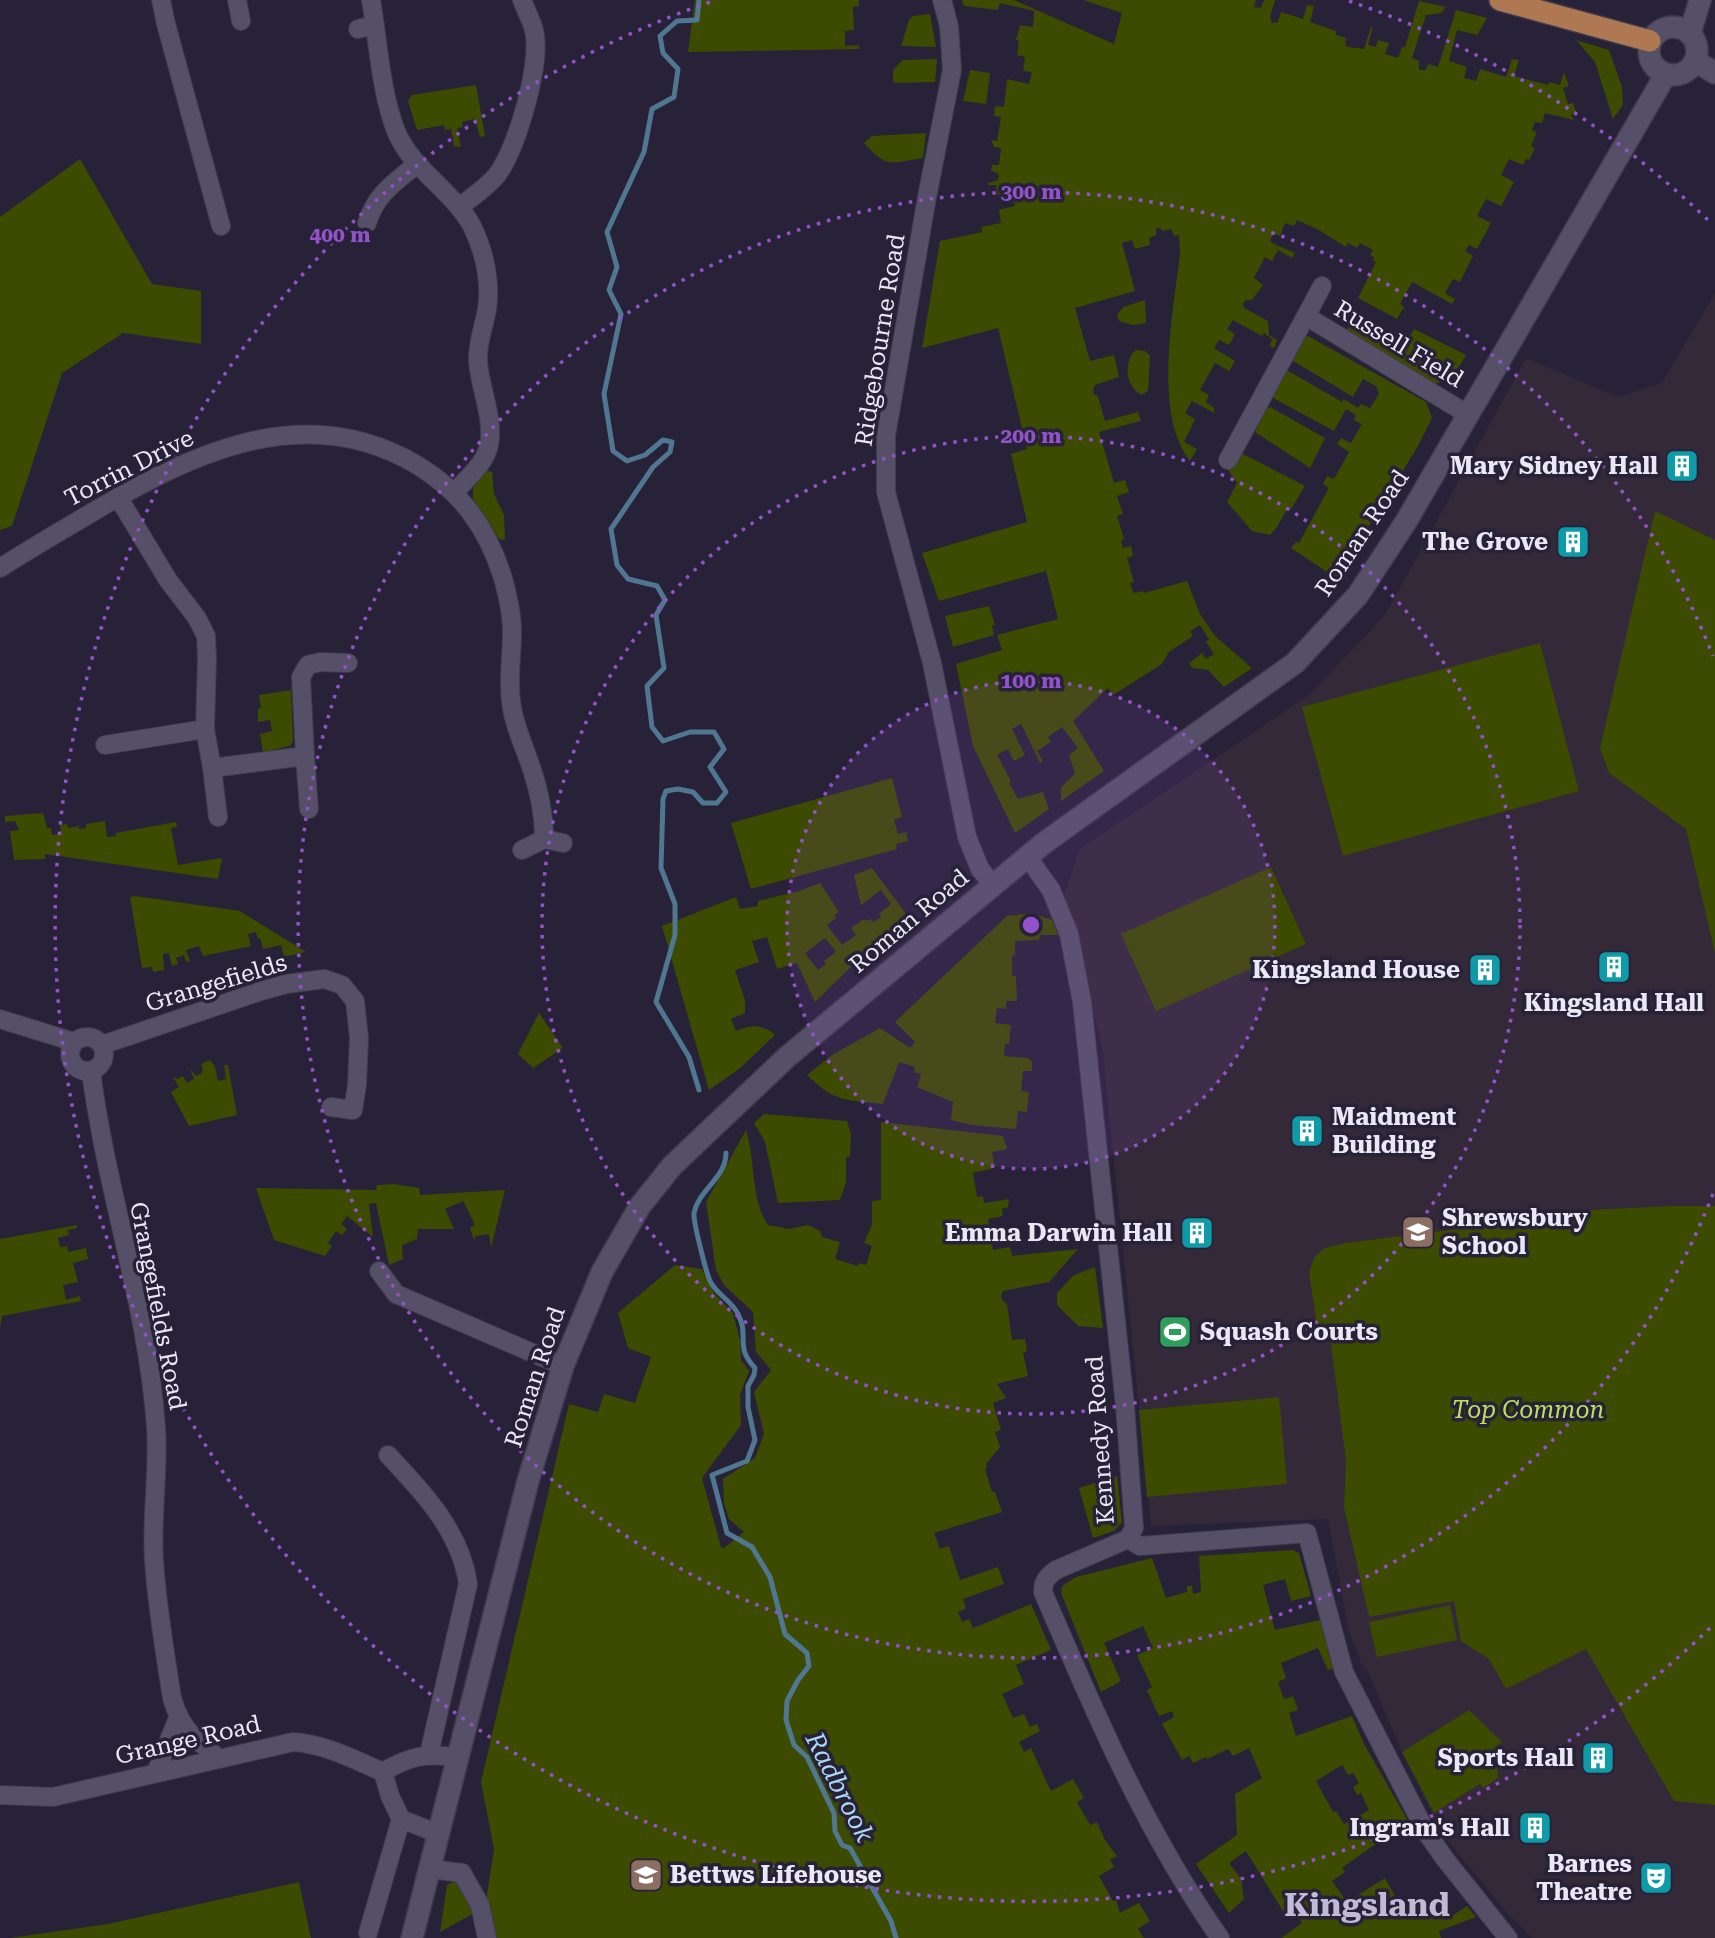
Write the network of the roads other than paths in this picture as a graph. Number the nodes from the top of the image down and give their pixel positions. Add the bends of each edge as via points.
1 (161, 0) edge
2 (237, 0) edge
3 (371, 0) edge
4 (522, 0) edge
5 (942, 0) edge
6 (1500, 0) edge
7 (1700, 0) edge
8 (241, 21) dead end
9 (1690, 33) junction
10 (1650, 41) junction
11 (1695, 61) junction
12 (1715, 73) edge
13 (1667, 74) junction
14 (417, 164) junction
15 (460, 207) junction
16 (367, 223) dead end
17 (221, 226) dead end
18 (1322, 286) dead end
19 (1306, 316) junction
20 (1467, 414) junction
21 (1228, 460) dead end
22 (454, 492) junction
23 (118, 497) junction
24 (0, 568) edge
25 (348, 663) dead end
26 (205, 729) junction
27 (104, 745) dead end
28 (305, 756) junction
29 (212, 768) junction
30 (309, 809) dead end
31 (218, 817) dead end
32 (544, 839) junction
33 (563, 843) dead end
34 (522, 850) dead end
35 (1027, 856) junction
36 (993, 885) junction
37 (0, 1019) edge
38 (74, 1042) junction
39 (102, 1045) junction
40 (90, 1071) junction
41 (331, 1107) dead end
42 (379, 1271) dead end
43 (563, 1366) junction
44 (388, 1455) dead end
45 (1128, 1539) junction
46 (178, 1718) junction
47 (429, 1754) junction
48 (459, 1758) junction
49 (218, 1759) junction
50 (156, 1772) junction
51 (383, 1772) junction
52 (0, 1795) edge
53 (401, 1819) junction
54 (439, 1834) junction
55 (431, 1869) junction
56 (368, 1933) dead end
57 (412, 1938) edge
58 (487, 1938) edge
59 (1220, 1938) edge
60 (1508, 1938) edge

1 - 17 street
2 - 8 street
3 - 14 street via 367,27 388,104 396,131
4 - 15 street via 534,32 535,56 517,137 496,177
5 - 36 street, Ridgebourne Road via 952,70 886,436 886,492 932,663 967,837
6 - 10 main road
7 - 9 main road
9 - 10 main road via 1666,27
9 - 11 main road via 1696,44
10 - 13 main road via 1653,65
11 - 12 main road
11 - 13 main road via 1686,71
13 - 20 main road, Roman Road
14 - 15 street
14 - 16 street via 366,200
15 - 22 street via 481,246 486,267 487,308 477,350 490,431 483,461
18 - 19 street, Russell Field
19 - 20 street, Russell Field
19 - 21 street, Russell Field
20 - 35 main road, Roman Road via 1358,595 1295,663
22 - 23 street, Torrin Drive via 394,452 347,436 303,434 257,439 224,449
22 - 32 street, Torrin Drive via 486,536 503,579 512,629 511,702 536,780
23 - 24 street, Torrin Drive
23 - 26 street via 206,636
25 - 28 street via 308,665 301,677
26 - 27 street
26 - 29 street
28 - 29 street
28 - 30 street
29 - 31 street
32 - 33 street
32 - 34 street
35 - 36 main road, Roman Road
35 - 45 street, Kennedy Road via 1051,890 1069,934 1082,1002 1126,1420 1134,1528
36 - 43 main road, Roman Road via 787,1057 672,1166 612,1250
37 - 38 street, Grangefields
38 - 39 street, Grangefields via 88,1037
38 - 40 street via 69,1052 72,1063
39 - 40 street via 103,1061
39 - 41 street, Grangefields via 261,991 324,979 342,985 355,1001 359,1038 361,1112
40 - 46 street, Grangefields Road via 145,1342 156,1428 154,1560
42 - 43 street via 396,1294
43 - 48 main road, Roman Road via 528,1481
44 - 47 street via 452,1535 468,1584
45 - 59 street, Kennedy Road via 1056,1570 1047,1577 1043,1592 1131,1791
45 - 60 street via 1140,1546 1307,1533 1344,1672 1426,1832
46 - 49 street
46 - 50 street
47 - 48 street
47 - 51 street
48 - 54 main road, Roman Road
49 - 50 street, Grange Road
49 - 51 street, Grange Road via 293,1742 312,1743
50 - 52 street, Grange Road via 53,1797
51 - 53 street
53 - 54 street
53 - 56 street
54 - 55 main road, Roman Road
55 - 57 main road, Roman Road
55 - 58 street via 463,1873 480,1905

